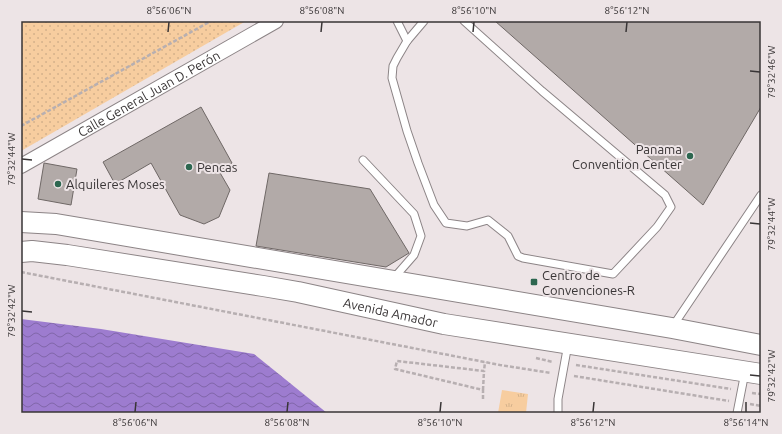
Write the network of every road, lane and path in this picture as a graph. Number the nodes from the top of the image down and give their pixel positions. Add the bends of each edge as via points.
1 (211, 21) edge
2 (276, 21) edge
3 (397, 21) edge
4 (424, 21) edge
5 (464, 21) edge
6 (407, 41) junction
7 (21, 126) edge
8 (363, 160) dead end
9 (21, 166) edge
10 (761, 195) edge
11 (21, 222) edge
12 (21, 252) edge
13 (268, 260) junction
14 (303, 265) junction
15 (21, 272) edge
16 (392, 280) junction
17 (263, 286) junction
18 (298, 292) junction
19 (672, 328) junction
20 (568, 344) junction
21 (755, 345) edge
22 (485, 362) junction
23 (484, 371) junction
24 (753, 373) edge
25 (562, 374) junction
26 (483, 390) junction
27 (483, 399) dead end
28 (739, 402) junction
29 (761, 406) edge
30 (558, 413) edge
31 (738, 413) edge

1 - 7 path
2 - 9 street, Calle General Juan D. Perón
3 - 6 lane
4 - 6 lane
5 - 6 lane via 665,195 671,207 657,227 614,274 518,256 508,236 488,220 467,226 446,223 434,205 418,163 392,78 393,66
8 - 16 lane via 414,214 421,236 414,255
10 - 19 lane
11 - 13 main road via 56,224
12 - 17 main road, Avenida Amador via 66,255
13 - 14 main road
13 - 17 main road via 270,274
14 - 16 main road
14 - 18 main road via 296,277
15 - 22 path
16 - 19 main road
17 - 18 main road, Avenida Amador
18 - 20 main road, Avenida Amador via 444,324
19 - 21 main road
20 - 24 main road, Avenida Amador
20 - 25 lane
21 - 24 main road
22 - 23 path
22 - 25 path
23 - 26 path
23 - 26 path via 397,361 395,369
24 - 28 lane
25 - 28 path
25 - 30 lane
26 - 27 path
28 - 29 path
28 - 31 lane

